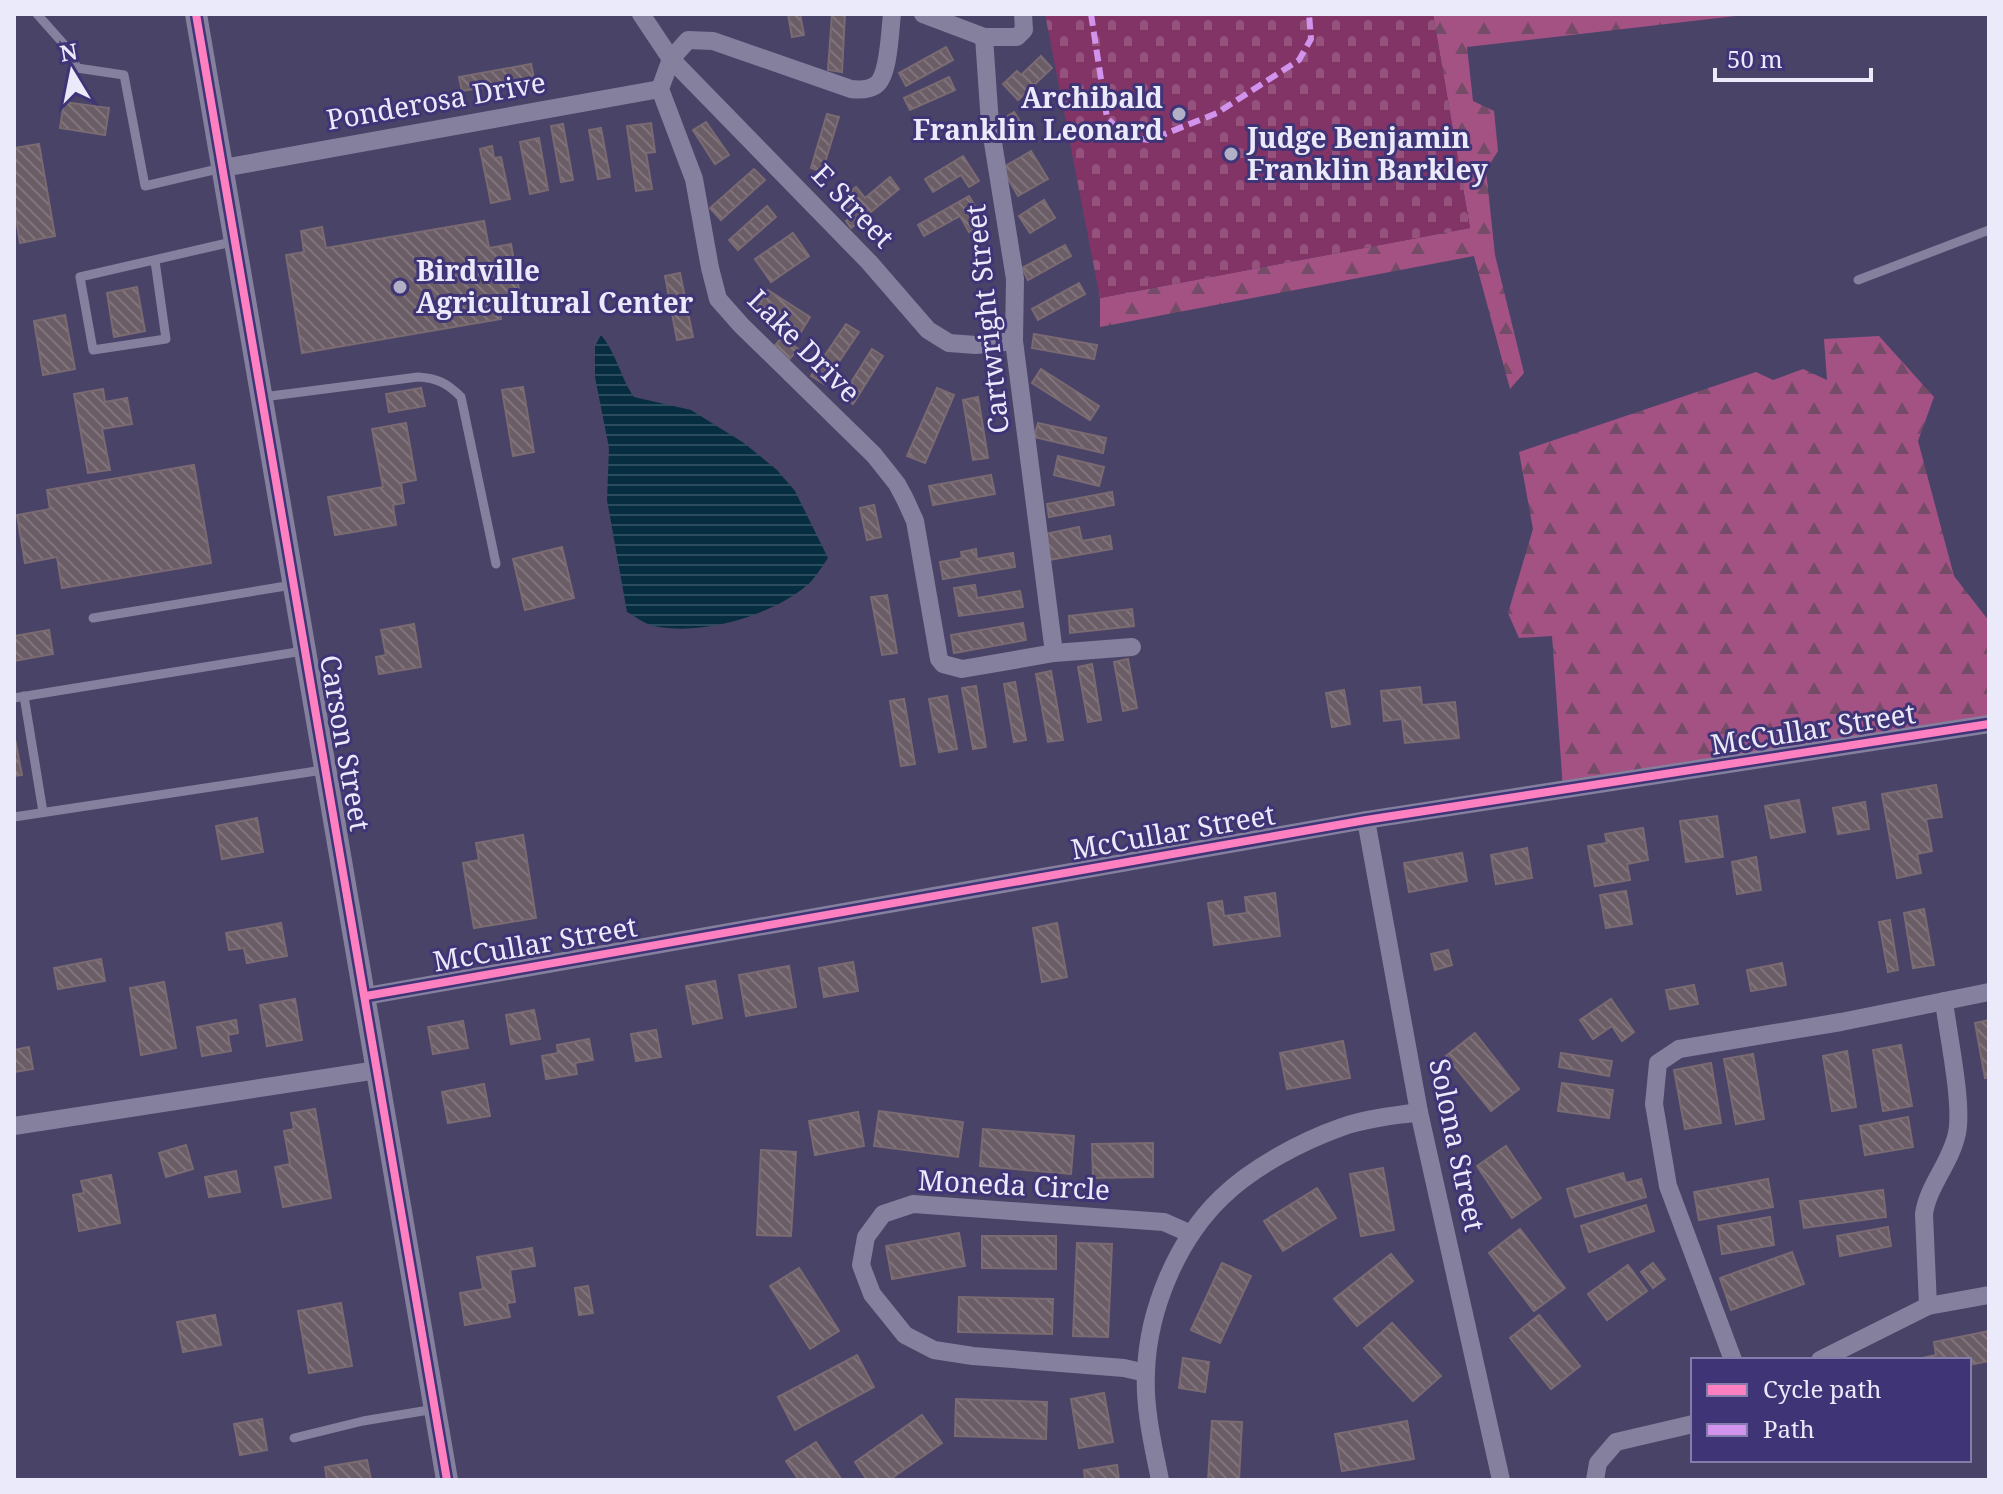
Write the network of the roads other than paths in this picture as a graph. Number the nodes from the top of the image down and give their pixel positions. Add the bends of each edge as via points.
1 (37, 14) edge
2 (196, 14) edge
3 (641, 14) edge
4 (892, 14) edge
5 (923, 14) edge
6 (1023, 14) edge
7 (984, 37) junction
8 (671, 59) junction
9 (660, 89) junction
10 (223, 168) junction
11 (1989, 230) edge
12 (236, 241) junction
13 (155, 261) junction
14 (1858, 280) dead end
15 (1014, 341) junction
16 (263, 397) junction
17 (496, 564) dead end
18 (295, 584) junction
19 (93, 618) dead end
20 (1132, 647) dead end
21 (306, 650) junction
22 (1054, 653) junction
23 (19, 697) edge
24 (1989, 724) edge
25 (327, 769) junction
26 (43, 812) junction
27 (14, 817) edge
28 (1366, 820) junction
29 (1989, 992) edge
30 (366, 996) junction
31 (1944, 1001) junction
32 (377, 1070) junction
33 (1419, 1112) junction
34 (14, 1126) edge
35 (1191, 1234) junction
36 (1989, 1295) edge
37 (1928, 1306) junction
38 (1732, 1358) edge
39 (1824, 1358) edge
40 (1146, 1373) junction
41 (435, 1409) junction
42 (1691, 1424) edge
43 (294, 1438) dead end
44 (447, 1480) edge
45 (1160, 1480) edge
46 (1501, 1480) edge
47 (1595, 1480) edge

1 - 10 lane via 69,50 77,68 124,75 145,186
2 - 10 street, Carson Street
3 - 8 street
4 - 8 street via 884,75 877,85 863,90 713,41 688,40
5 - 7 street
6 - 7 street via 1024,30 1017,37
7 - 15 street, Cartwright Street via 990,124 1015,279
8 - 9 street
8 - 15 street, E Street via 928,330 949,343
9 - 10 street, Ponderosa Drive
9 - 22 street, Lake Drive via 694,179 718,299 897,484 915,521 939,659 962,669
10 - 12 street, Carson Street
11 - 14 lane
12 - 13 lane
12 - 16 street, Carson Street
13 - 13 lane via 80,277 93,350 166,339
15 - 22 street, Cartwright Street
16 - 17 lane via 418,377 449,386 461,397
16 - 18 street, Carson Street
18 - 19 lane
18 - 21 street, Carson Street
20 - 22 street
21 - 23 lane
21 - 25 street, Carson Street
23 - 26 lane
24 - 28 street, McCullar Street
25 - 26 lane
25 - 30 street, Carson Street
26 - 27 lane
28 - 30 street, McCullar Street
28 - 33 street, Solona Street
29 - 31 street
30 - 32 street, Carson Street
31 - 37 street via 1957,1132 1926,1200
31 - 38 street via 1679,1049 1658,1063 1654,1104 1668,1186
32 - 34 street
32 - 41 street, Carson Street
33 - 35 street via 1345,1126 1308,1141 1222,1197
33 - 46 street, Solona Street
35 - 40 street via 1150,1330
35 - 40 street, Moneda Circle via 1164,1222 913,1204 883,1214 866,1237 861,1265 872,1294 905,1335 934,1350
36 - 37 street
37 - 39 street
40 - 45 street
41 - 43 lane
41 - 44 street, Carson Street
42 - 47 street via 1616,1442 1598,1463

